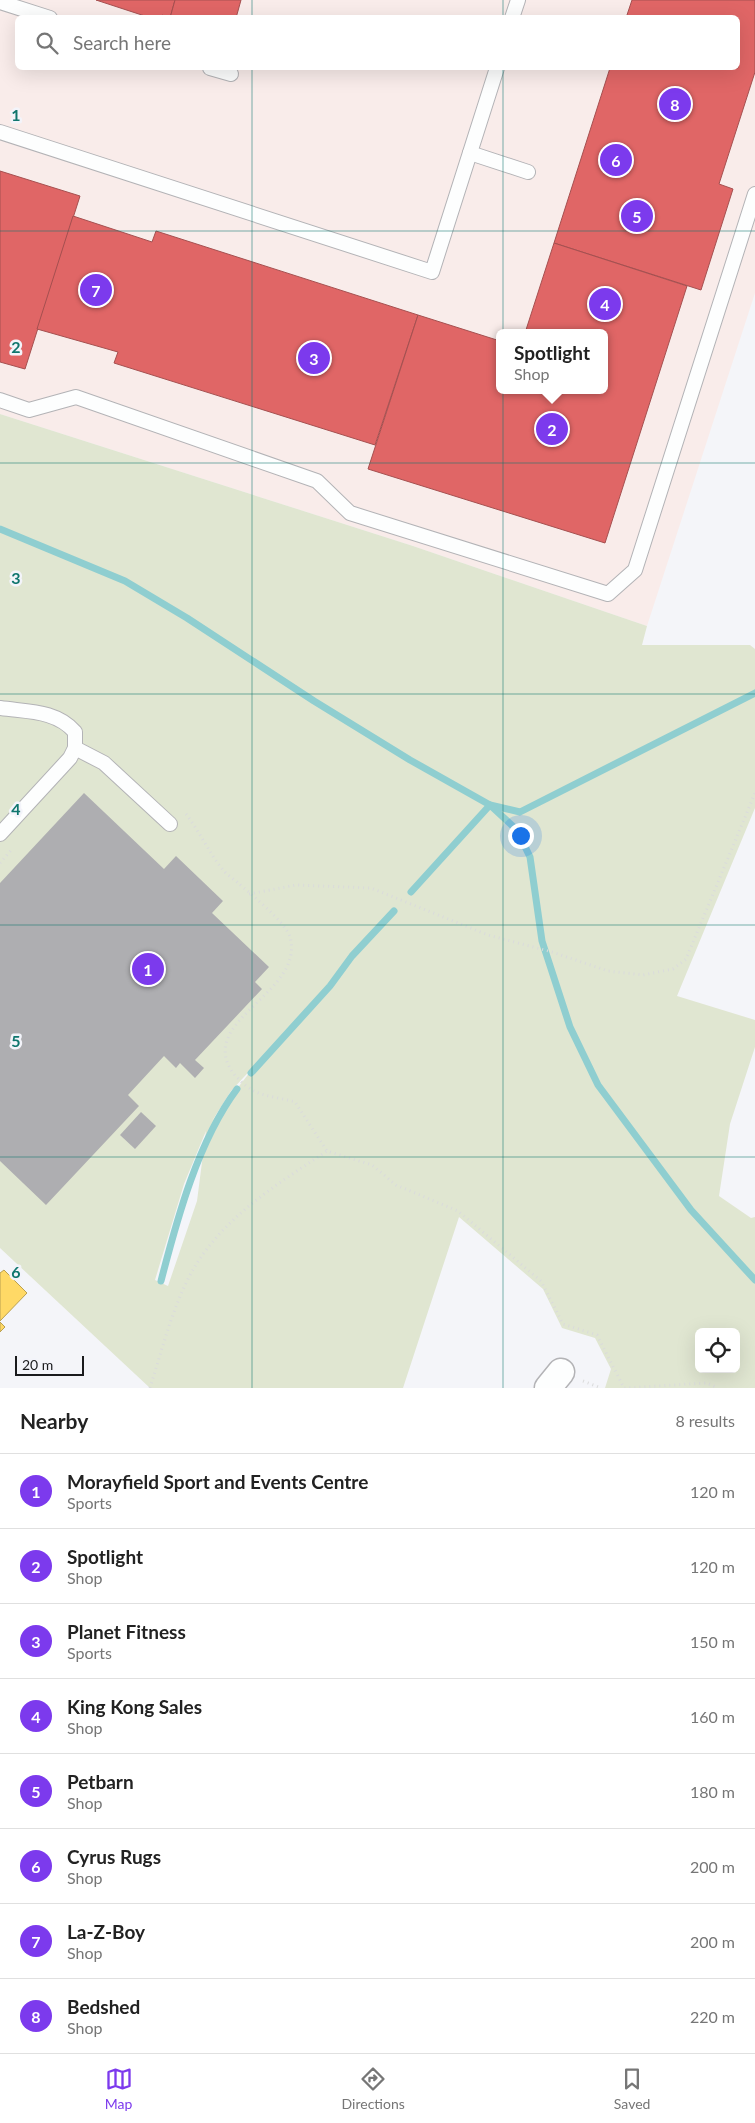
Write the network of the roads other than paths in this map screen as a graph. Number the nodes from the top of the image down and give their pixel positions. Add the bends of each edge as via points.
1 (518, 0) edge
2 (0, 2) edge
3 (41, 15) edge
4 (513, 15) edge
5 (217, 70) edge
6 (496, 70) edge
7 (231, 74) dead end
8 (0, 132) edge
9 (470, 153) junction
10 (528, 172) dead end
11 (755, 194) edge
12 (0, 400) edge
13 (0, 708) edge
14 (74, 748) junction
15 (170, 824) dead end
16 (0, 834) edge

1 - 4 lane
2 - 3 lane
5 - 7 lane
6 - 9 lane
8 - 9 lane via 432,272
9 - 10 lane
11 - 12 lane via 636,570 608,594 350,513 317,481 76,397 28,410
13 - 14 lane via 46,713 60,718 76,732
14 - 15 lane via 104,763
14 - 16 lane via 70,758

